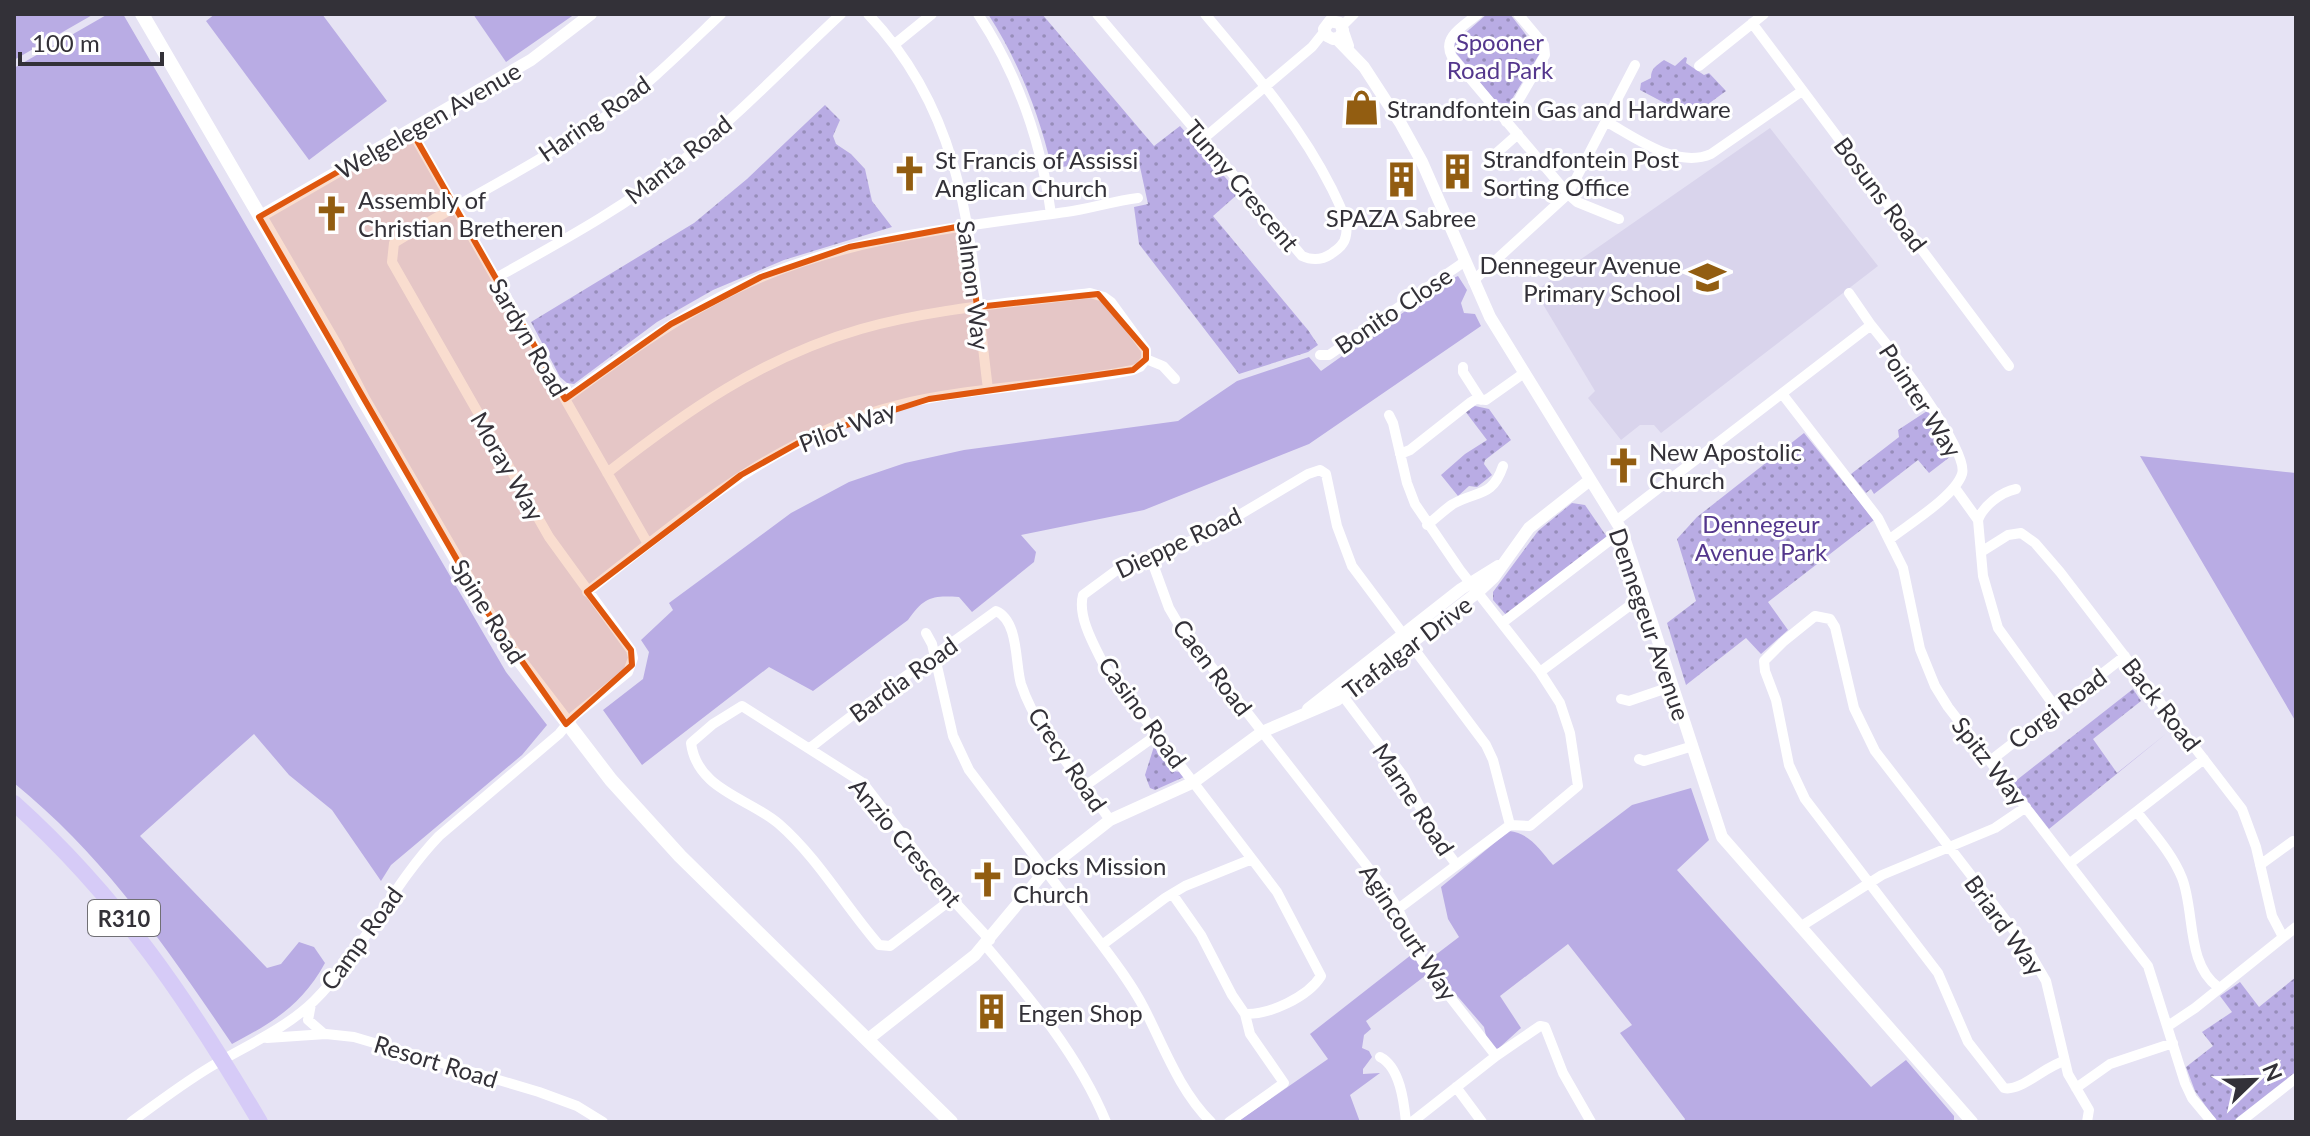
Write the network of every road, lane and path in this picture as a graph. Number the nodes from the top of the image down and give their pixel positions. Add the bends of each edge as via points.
1 (142, 14) edge
2 (591, 14) edge
3 (721, 14) edge
4 (841, 14) edge
5 (868, 14) edge
6 (932, 14) edge
7 (978, 14) edge
8 (1097, 14) edge
9 (1205, 14) edge
10 (1478, 14) edge
11 (1518, 14) edge
12 (1764, 14) edge
13 (1752, 23) junction
14 (1334, 24) edge
15 (895, 44) junction
16 (1635, 65) dead end
17 (1699, 66) dead end
18 (1265, 86) junction
19 (1802, 91) junction
20 (1506, 122) junction
21 (1607, 122) junction
22 (411, 130) junction
23 (1518, 134) junction
24 (1203, 139) junction
25 (1492, 157) dead end
26 (1568, 194) junction
27 (1138, 198) dead end
28 (454, 206) junction
29 (1051, 214) junction
30 (259, 217) junction
31 (1619, 219) dead end
32 (967, 225) junction
33 (1464, 262) junction
34 (496, 278) junction
35 (1473, 281) junction
36 (1849, 293) dead end
37 (977, 307) junction
38 (1871, 325) junction
39 (1320, 355) dead end
40 (1146, 359) junction
41 (2009, 366) dead end
42 (1463, 367) dead end
43 (1524, 373) junction
44 (1175, 379) dead end
45 (988, 389) junction
46 (1783, 395) junction
47 (565, 399) junction
48 (1481, 400) junction
49 (1389, 415) dead end
50 (1400, 454) junction
51 (1503, 466) dead end
52 (607, 473) junction
53 (1590, 480) junction
54 (1955, 488) junction
55 (2016, 489) dead end
56 (1978, 520) junction
57 (1427, 525) junction
58 (1619, 526) junction
59 (1890, 539) junction
60 (648, 544) junction
61 (1981, 552) junction
62 (1150, 556) junction
63 (1474, 587) junction
64 (587, 592) junction
65 (1083, 595) joint
66 (1644, 595) junction
67 (996, 611) joint
68 (1502, 623) junction
69 (926, 633) dead end
70 (1406, 639) junction
71 (2125, 656) junction
72 (934, 657) junction
73 (1540, 672) junction
74 (1673, 686) junction
75 (1343, 696) junction
76 (1621, 699) dead end
77 (2056, 708) junction
78 (1303, 714) junction
79 (566, 724) junction
80 (1262, 732) junction
81 (1158, 734) junction
82 (1693, 746) junction
83 (810, 748) junction
84 (1639, 759) dead end
85 (2204, 759) junction
86 (1990, 761) junction
87 (1194, 782) junction
88 (1085, 786) junction
89 (14, 803) edge
90 (2026, 807) junction
91 (2137, 812) junction
92 (1110, 820) junction
93 (1510, 825) junction
94 (2296, 842) edge
95 (1949, 847) junction
96 (1252, 859) junction
97 (1456, 864) junction
98 (2069, 864) junction
99 (2260, 865) junction
100 (1045, 871) junction
101 (1868, 883) junction
102 (1173, 895) junction
103 (952, 899) junction
104 (1398, 909) junction
105 (1800, 927) junction
106 (2296, 927) edge
107 (2283, 937) junction
108 (988, 942) junction
109 (1102, 945) junction
110 (2218, 987) junction
111 (312, 1003) junction
112 (1245, 1014) junction
113 (2168, 1026) junction
114 (326, 1034) junction
115 (261, 1039) junction
116 (867, 1040) junction
117 (2173, 1043) junction
118 (1496, 1056) junction
119 (1380, 1057) dead end
120 (2065, 1061) junction
121 (2296, 1078) edge
122 (1456, 1087) junction
123 (2076, 1088) junction
124 (1970, 1121) edge
125 (131, 1122) edge
126 (260, 1122) edge
127 (603, 1122) edge
128 (951, 1122) edge
129 (1106, 1122) edge
130 (1211, 1122) edge
131 (1229, 1122) edge
132 (1406, 1122) edge
133 (1412, 1122) edge
134 (1482, 1122) edge
135 (1591, 1122) edge
136 (2087, 1122) edge
137 (2212, 1122) edge
138 (2240, 1122) edge

1 - 30 main road, Spine Road
2 - 22 street, Welgelegen Avenue via 531,60
3 - 28 street, Haring Road via 604,117
4 - 34 street, Manta Road via 679,164
5 - 15 street, Salmon Way
6 - 15 street
7 - 29 street via 1029,113
8 - 24 street, Tunny Crescent
9 - 18 street, Tunny Crescent
10 - 20 street via 1449,39 1447,48
11 - 20 street via 1544,45 1545,55
12 - 13 street
13 - 17 street
13 - 19 street, Bosuns Road
14 - 18 street
14 - 33 street, Dennegeur Avenue via 1422,162
15 - 32 street, Salmon Way via 947,139
16 - 21 street
18 - 24 street
18 - 24 street, Tunny Crescent via 1307,144 1339,204 1347,228 1341,247 1319,259 1302,256
19 - 21 street via 1711,154 1695,159 1667,153
19 - 41 street, Bosuns Road
20 - 23 street
21 - 26 street
22 - 28 street, Sardyn Road
22 - 30 street, Welgelegen Avenue
23 - 25 street
23 - 26 street
26 - 31 street
26 - 35 street
27 - 29 street
28 - 34 street, Sardyn Road
28 - 64 street, Moray Way via 394,243 392,262 542,525
29 - 32 street
30 - 79 main road, Spine Road via 486,610
32 - 37 street, Salmon Way
32 - 47 street via 849,247 761,277 638,344
33 - 35 street, Dennegeur Avenue
33 - 39 street, Bonito Close via 1329,355
34 - 47 street, Sardyn Road
35 - 43 street, Dennegeur Avenue
36 - 38 street
37 - 40 street via 1098,294 1111,302 1142,343
37 - 45 street, Salmon Way
37 - 52 street via 860,329 755,371 696,406
38 - 46 street, Pointer Way
38 - 54 street, Pointer Way via 1958,450 1963,473
40 - 44 street
40 - 45 street, Pilot Way via 1140,367 1121,373
42 - 48 street
43 - 48 street
43 - 53 street, Dennegeur Avenue
45 - 60 street, Pilot Way via 897,405 809,437 741,475
46 - 58 street, Pointer Way
46 - 59 street, Spitz Way
47 - 52 street, Sardyn Road
48 - 50 street
49 - 50 street
50 - 57 street
51 - 57 street via 1487,490 1453,504
52 - 60 street, Sardyn Road
53 - 58 street, Dennegeur Avenue
53 - 63 street, Trafalgar Drive via 1529,528 1500,565
54 - 56 street
54 - 59 street, Pointer Way
55 - 56 street via 1982,511
56 - 61 street
57 - 63 street
58 - 66 street, Dennegeur Avenue
58 - 68 street, Pointer Way
59 - 86 street, Spitz Way via 1903,568 1931,678
60 - 64 street, Pilot Way
61 - 71 street, Back Road via 2008,535 2024,534
61 - 77 street via 1998,628
62 - 65 street, Dieppe Road via 1109,574
62 - 70 street, Dieppe Road via 1214,530 1317,469 1326,474 1352,566
62 - 80 street, Caen Road via 1179,625
63 - 68 street
63 - 70 street, Trafalgar Drive
64 - 79 street, Moray Way via 631,650 632,665
65 - 81 street, Casino Road via 1085,620 1105,667
66 - 73 street
66 - 74 street, Dennegeur Avenue
67 - 72 street, Bardia Road
67 - 88 street, Crecy Road via 1012,632 1018,675 1031,708
68 - 73 street
69 - 72 street
70 - 75 street, Trafalgar Drive
70 - 78 street, Trafalgar Drive via 1333,687
70 - 93 street via 1486,745
71 - 77 street, Corgi Road
71 - 85 street, Back Road
72 - 83 street, Bardia Road
72 - 100 street via 953,736 969,770
73 - 93 street via 1560,703 1578,786 1530,826
74 - 76 street
74 - 82 street, Dennegeur Avenue
75 - 78 street, Trafalgar Drive
75 - 97 street, Marne Road via 1404,777
77 - 86 street, Corgi Road
78 - 80 street, Trafalgar Drive
79 - 111 street, Camp Road via 423,853
79 - 116 main road, Spine Road via 638,811
80 - 87 street, Trafalgar Drive
80 - 104 street, Agincourt Way
81 - 87 street, Casino Road
81 - 88 street
82 - 84 street
82 - 105 street, Dennegeur Avenue via 1722,837
83 - 103 street, Anzio Crescent via 863,783
83 - 103 street, Anzio Crescent via 742,706 691,743 706,776 788,833 879,945 890,946
85 - 91 street
85 - 99 street, Back Road via 2242,809
86 - 90 street, Spitz Way
87 - 92 street, Trafalgar Drive
87 - 96 street, Casino Road
88 - 92 street, Crecy Road
89 - 126 main road, R310 via 123,916 174,983
90 - 95 street
90 - 98 street, Spitz Way
91 - 98 street
91 - 110 street via 2176,865 2204,971
92 - 100 street, Trafalgar Drive
93 - 97 street
94 - 99 street
95 - 101 street
95 - 101 street, Briard Way via 1868,739 1854,708 1835,627 1830,619 1815,616 1768,655 1765,671 1793,778
95 - 120 street, Briard Way via 2025,945 2046,981
96 - 102 street
96 - 112 street, Casino Road via 1277,892 1321,976 1283,1003
97 - 104 street
98 - 113 street, Spitz Way via 2148,966
99 - 107 street, Back Road via 2272,916
100 - 108 street, Trafalgar Drive
100 - 109 street
101 - 105 street
101 - 120 street via 1938,973 1968,1042 2004,1088 2018,1087
102 - 109 street
102 - 112 street
103 - 108 street, Anzio Crescent
104 - 118 street, Agincourt Way via 1422,961
105 - 124 street, Dennegeur Avenue
106 - 107 street
107 - 110 street
108 - 116 street, Trafalgar Drive
108 - 129 street, Anzio Crescent via 1075,1060
109 - 130 street via 1142,1005 1178,1078
110 - 113 street
111 - 114 street via 308,1020
111 - 115 street, Camp Road
112 - 131 street via 1250,1034 1284,1083
113 - 117 street, Spitz Way
114 - 115 street, Resort Road
114 - 127 street, Resort Road via 386,1045 539,1092
115 - 125 street, Camp Road
116 - 128 main road, Spine Road
117 - 123 street via 2110,1064
117 - 137 street, Spitz Way via 2189,1091
118 - 122 street
118 - 135 street via 1545,1027
119 - 132 street via 1396,1079
120 - 123 street, Briard Way
121 - 138 street
122 - 133 street
122 - 134 street
123 - 136 street, Briard Way via 2089,1110

